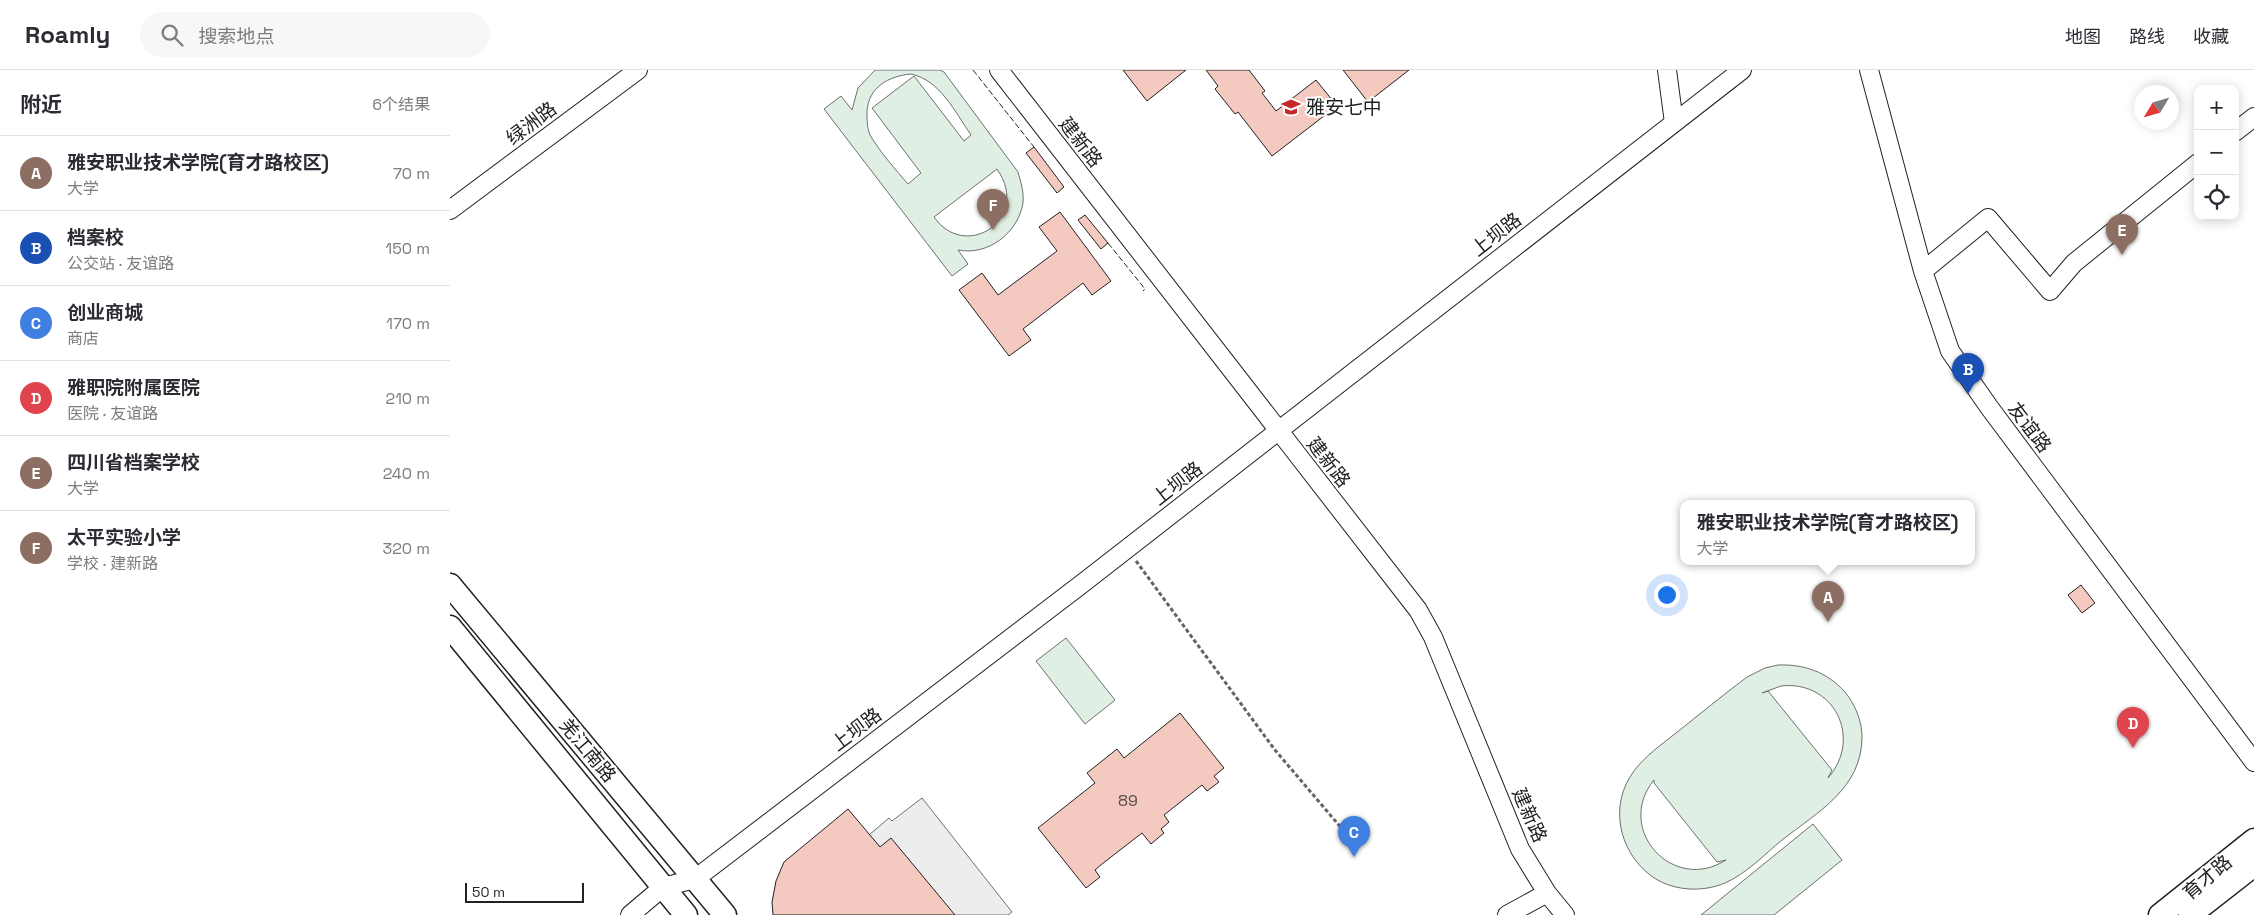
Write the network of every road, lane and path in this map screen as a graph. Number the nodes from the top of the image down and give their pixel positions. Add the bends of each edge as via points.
1 (638, 70) edge
2 (999, 70) edge
3 (1667, 70) edge
4 (1742, 70) edge
5 (1869, 70) edge
6 (2254, 117) edge
7 (1674, 123) junction
8 (2238, 130) edge
9 (2194, 166) edge
10 (450, 210) edge
11 (1923, 271) junction
12 (1277, 431) junction
13 (1127, 549) junction
14 (450, 585) edge
15 (450, 627) edge
16 (2254, 762) edge
17 (1349, 837) dead end
18 (2254, 840) edge
19 (2254, 865) edge
20 (695, 879) junction
21 (663, 887) junction
22 (1547, 893) junction
23 (630, 915) edge
24 (686, 915) edge
25 (725, 915) edge
26 (1507, 915) edge
27 (1565, 915) edge
28 (2160, 915) edge
29 (2190, 915) edge

1 - 10 street, 绿洲路
2 - 12 street, 建新路
3 - 7 street
4 - 7 street, 上坝路
5 - 11 street, 友谊路
6 - 8 street
7 - 12 street, 上坝路
9 - 11 street via 2074,263 2050,291 1988,218
11 - 16 street, 友谊路 via 1950,351
12 - 13 street, 上坝路
12 - 22 street, 建新路 via 1418,610 1433,637 1520,849
13 - 17 path via 1274,750
13 - 20 street, 上坝路
14 - 20 main road, 羌江南路
15 - 21 main road, 羌江南路
18 - 28 main road, 育才路
19 - 29 main road, 育才路
20 - 21 street, 上坝路
20 - 25 main road, 羌江南路
21 - 23 street, 上坝路
21 - 24 main road, 羌江南路
22 - 26 street
22 - 27 street, 建新路

